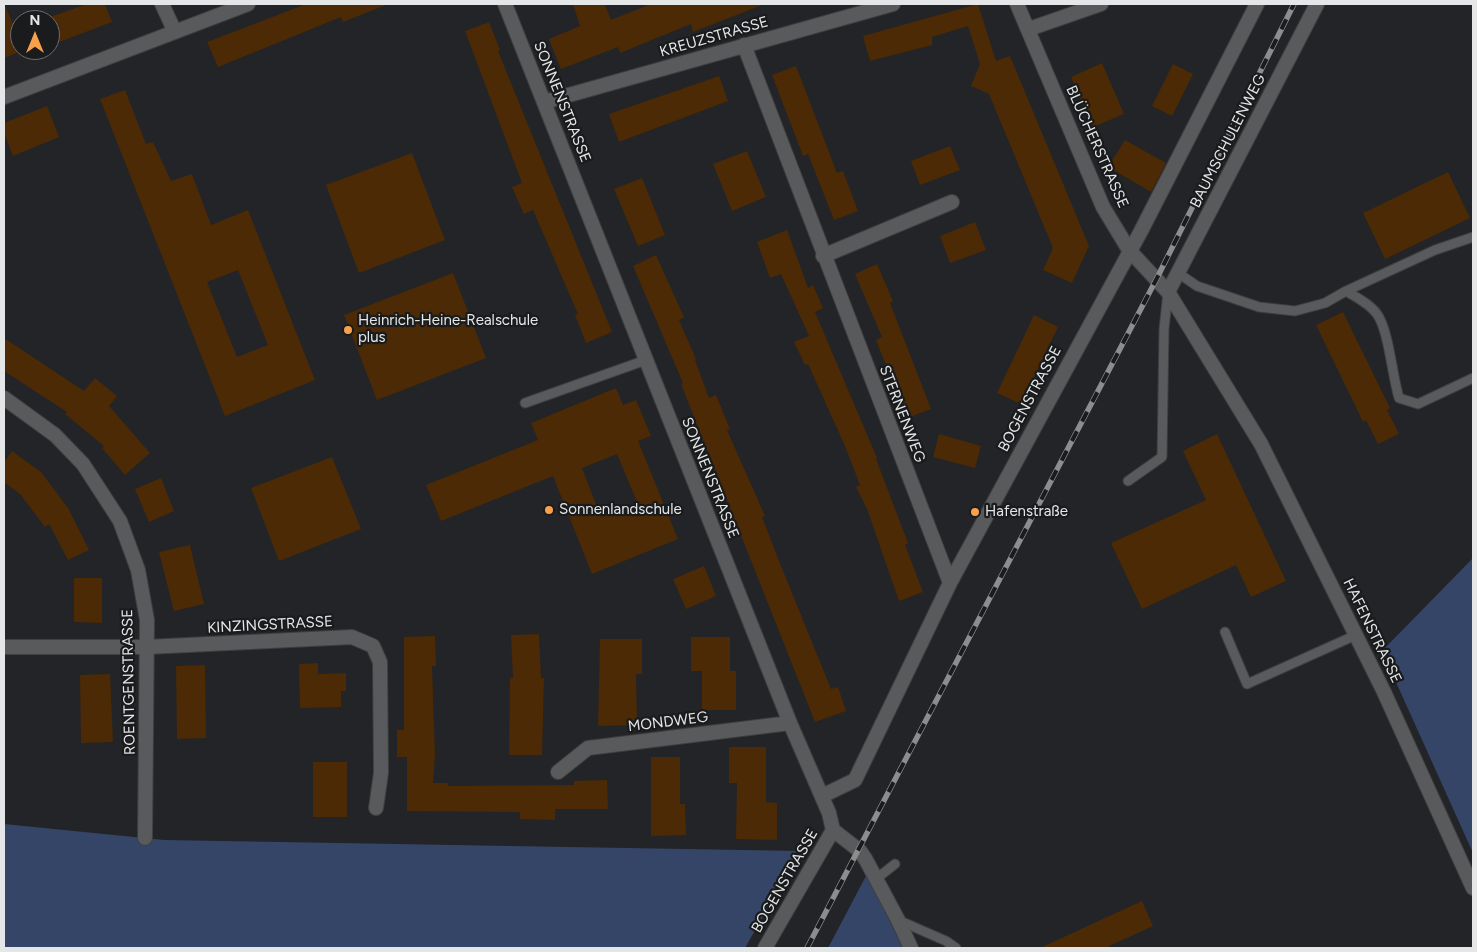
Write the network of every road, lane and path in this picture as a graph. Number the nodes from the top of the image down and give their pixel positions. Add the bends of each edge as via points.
1 (162, 4) edge
2 (248, 4) edge
3 (505, 4) edge
4 (894, 4) edge
5 (1017, 4) edge
6 (1101, 4) edge
7 (1257, 4) edge
8 (1316, 4) edge
9 (1029, 29) junction
10 (175, 32) junction
11 (744, 45) junction
12 (4, 97) edge
13 (544, 102) junction
14 (952, 202) dead end
15 (1473, 237) edge
16 (1129, 250) junction
17 (823, 256) junction
18 (1178, 273) junction
19 (1346, 291) junction
20 (1168, 292) junction
21 (646, 360) junction
22 (1473, 378) edge
23 (4, 398) edge
24 (524, 403) dead end
25 (1128, 481) dead end
26 (950, 583) junction
27 (1225, 632) dead end
28 (1356, 635) junction
29 (147, 646) junction
30 (4, 647) edge
31 (790, 723) junction
32 (558, 772) dead end
33 (822, 796) junction
34 (376, 808) dead end
35 (833, 830) junction
36 (145, 838) dead end
37 (895, 864) dead end
38 (876, 878) junction
39 (1473, 888) edge
40 (898, 920) junction
41 (765, 948) edge
42 (910, 948) edge
43 (956, 948) edge

1 - 10 street
2 - 10 street
3 - 13 street, SONNENSTRASSE
4 - 11 street, KREUZSTRASSE
5 - 9 street, BLÜCHERSTRASSE
6 - 9 street
7 - 16 street, BOGENSTRASSE
8 - 18 street, BAUMSCHULENWEG
9 - 16 street, BLÜCHERSTRASSE via 1103,207
10 - 12 street
11 - 13 street, KREUZSTRASSE
11 - 17 street, STERNENWEG
13 - 21 street, SONNENSTRASSE
14 - 17 street
15 - 19 lane via 1436,250
16 - 20 street, BLÜCHERSTRASSE
16 - 26 street, BOGENSTRASSE
17 - 26 street, STERNENWEG
18 - 19 lane via 1197,286 1258,307 1295,311 1325,303
18 - 20 street, BAUMSCHULENWEG
19 - 22 lane via 1376,312 1382,322 1399,398 1418,404
20 - 25 lane via 1164,329 1162,457
20 - 28 street, HAFENSTRASSE via 1261,444
21 - 24 lane
21 - 31 street, SONNENSTRASSE
23 - 29 street, ROENTGENSTRASSE via 37,420 69,448 108,500 120,521 138,570 147,620
26 - 33 street, BOGENSTRASSE via 855,780
27 - 28 lane via 1247,684
28 - 39 street, HAFENSTRASSE
29 - 30 street, KINZINGSTRASSE
29 - 34 street, KINZINGSTRASSE via 352,637 372,646 380,662 381,773
29 - 36 street, ROENTGENSTRASSE
31 - 32 street, MONDWEG via 588,748
31 - 33 street, SONNENSTRASSE
33 - 35 street, SONNENSTRASSE
35 - 38 street via 860,852
35 - 41 street, BOGENSTRASSE
37 - 38 lane
38 - 40 street
40 - 42 street
40 - 43 lane

